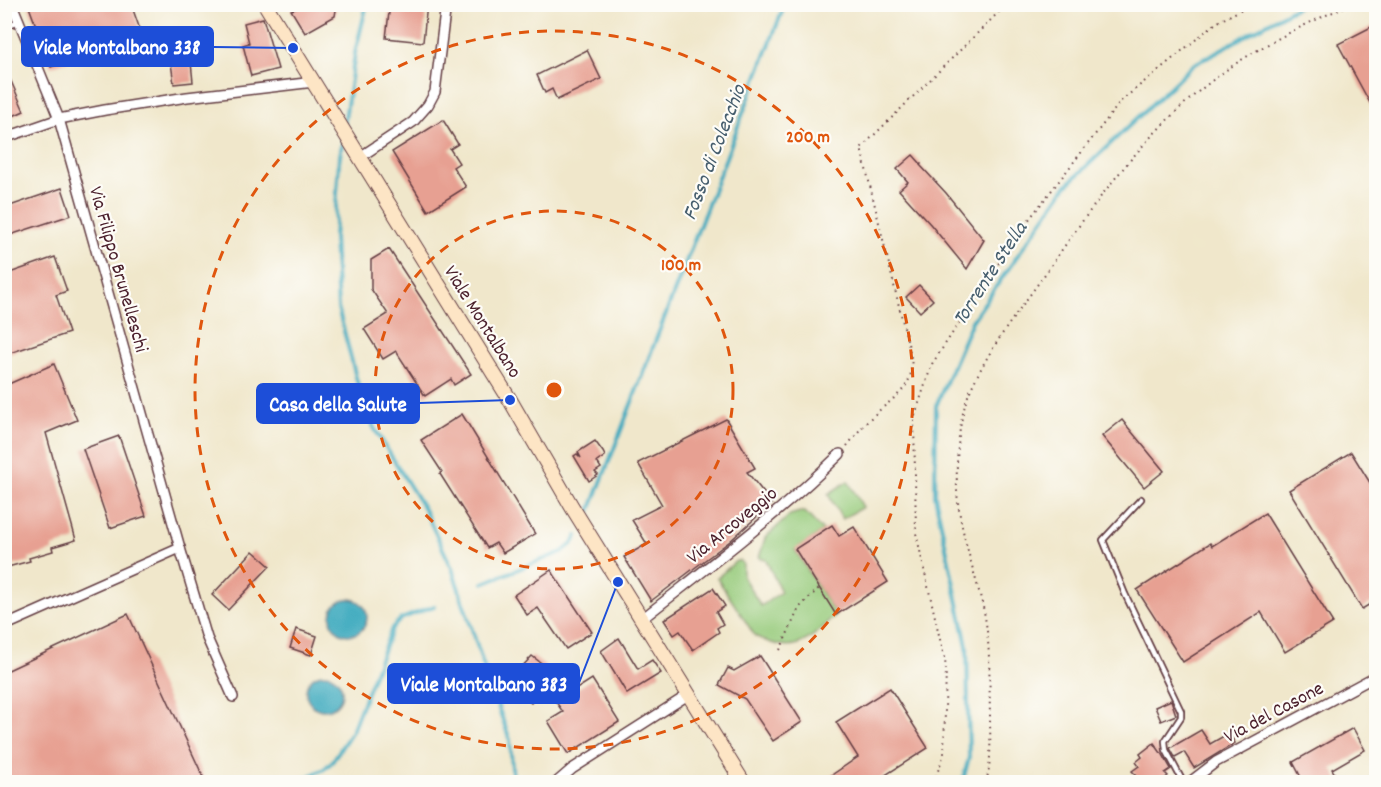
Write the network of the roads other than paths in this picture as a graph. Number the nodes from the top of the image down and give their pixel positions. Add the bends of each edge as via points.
1 (12, 4) edge
2 (265, 4) edge
3 (446, 4) edge
4 (19, 21) junction
5 (4, 27) edge
6 (314, 82) junction
7 (59, 118) junction
8 (4, 138) edge
9 (357, 152) junction
10 (840, 454) road end
11 (1141, 499) dead end
12 (180, 548) junction
13 (642, 619) junction
14 (4, 626) edge
15 (1377, 676) edge
16 (688, 695) junction
17 (233, 697) dead end
18 (557, 783) edge
19 (742, 783) edge
20 (1183, 783) edge
21 (1190, 783) edge

1 - 4 street, Via Filippo Brunelleschi
2 - 6 main road, Viale Montalbano
3 - 9 street via 435,92 428,105 413,122
4 - 5 lane
4 - 7 street, Via Filippo Brunelleschi
6 - 7 street
6 - 9 main road, Viale Montalbano
7 - 8 street
7 - 12 street, Via Filippo Brunelleschi
9 - 13 main road, Viale Montalbano
10 - 13 street, Via Arcoveggio
11 - 20 lane via 1103,540 1181,711 1164,745
12 - 14 street
12 - 17 street, Via Filippo Brunelleschi via 207,638
13 - 16 main road, Viale Montalbano
15 - 21 street, Via del Casone via 1216,762
16 - 18 street via 572,769
16 - 19 main road, Viale Montalbano

